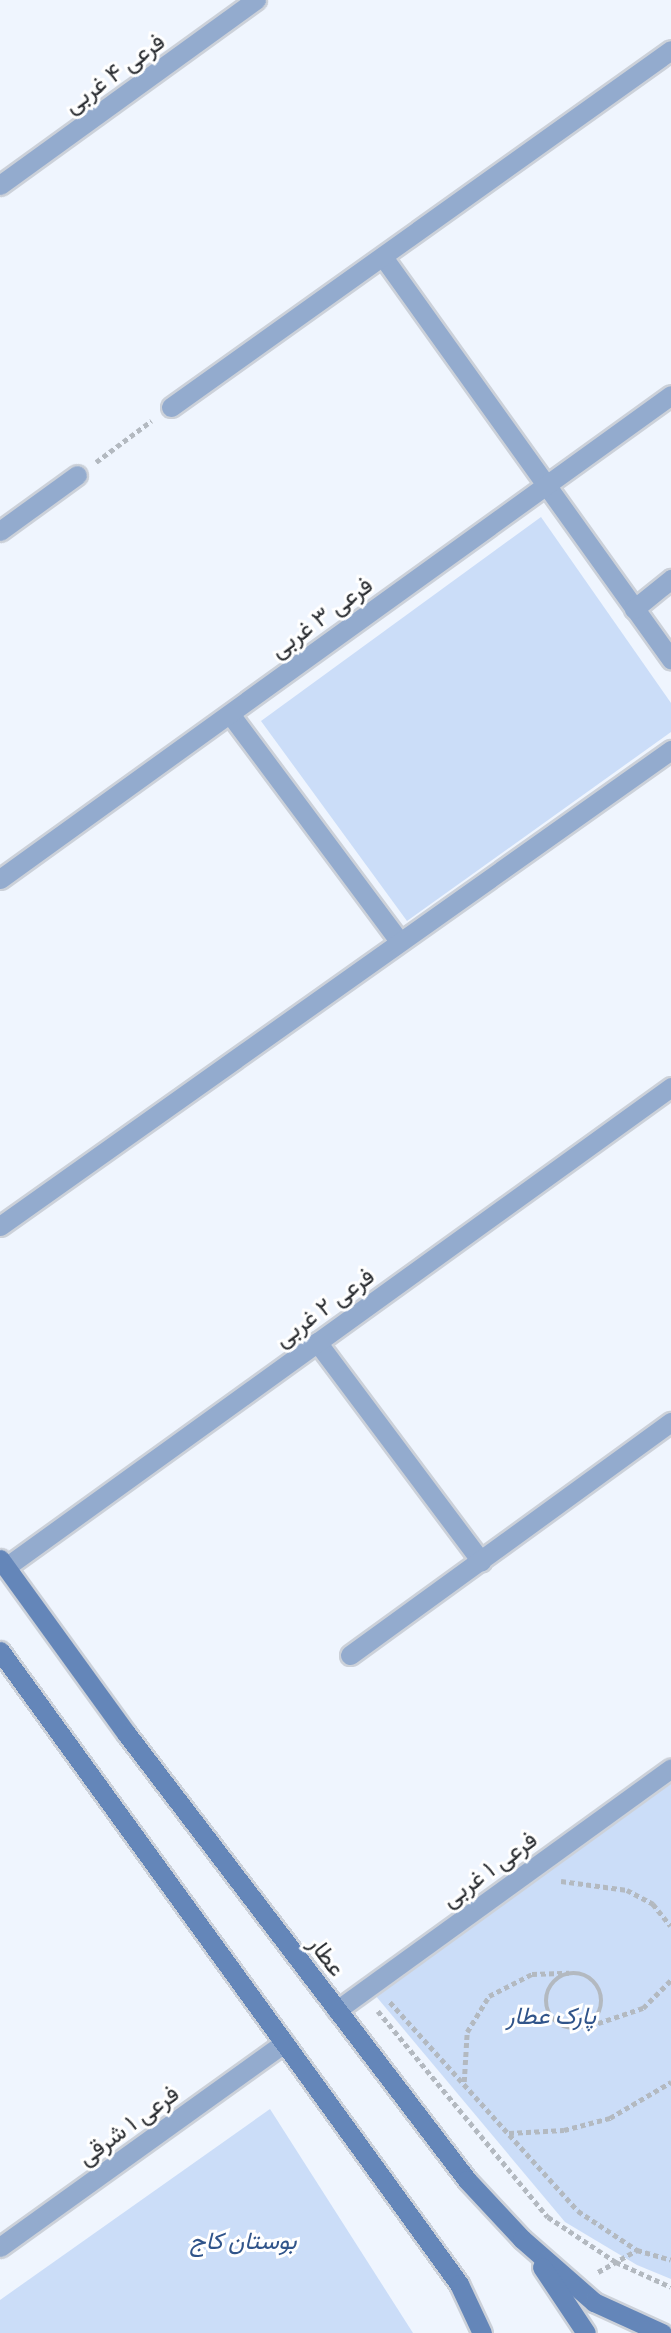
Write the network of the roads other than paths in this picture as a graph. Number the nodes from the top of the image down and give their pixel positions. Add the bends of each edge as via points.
1 (256, 0) edge
2 (671, 50) edge
3 (0, 185) edge
4 (383, 257) junction
5 (671, 395) edge
6 (171, 407) road end
7 (77, 475) road end
8 (544, 486) junction
9 (0, 531) edge
10 (671, 579) edge
11 (634, 609) junction
12 (671, 660) edge
13 (230, 714) junction
14 (671, 750) edge
15 (0, 879) edge
16 (400, 943) junction
17 (671, 1087) edge
18 (0, 1226) edge
19 (317, 1342) junction
20 (671, 1422) edge
21 (481, 1560) junction
22 (3, 1563) edge
23 (0, 1651) edge
24 (350, 1655) dead end
25 (671, 1768) edge
26 (337, 2010) junction
27 (284, 2043) junction
28 (522, 2239) junction
29 (0, 2247) edge
30 (459, 2284) junction
31 (482, 2333) edge
32 (490, 2333) edge
33 (586, 2333) edge
34 (662, 2333) edge

1 - 3 street, فرعی ۴ غربی
2 - 4 street
4 - 6 street
4 - 8 street
5 - 8 street, فرعی ۳ غربی
7 - 9 street
8 - 11 street
8 - 13 street, فرعی ۳ غربی
10 - 11 street
11 - 12 street
13 - 15 street, فرعی ۳ غربی
13 - 16 street
14 - 16 street
16 - 18 street
17 - 19 street, فرعی ۲ غربی
19 - 21 street
19 - 22 street, فرعی ۲ غربی
20 - 21 street
21 - 24 street
22 - 26 main road, عطار via 125,1733
23 - 27 main road
25 - 26 street, فرعی ۱ غربی
26 - 28 main road, عطار via 467,2180
27 - 29 street, فرعی ۱ شرقی
27 - 30 main road
28 - 33 main road
28 - 34 main road, عطار via 594,2302
30 - 31 main road
30 - 32 main road

